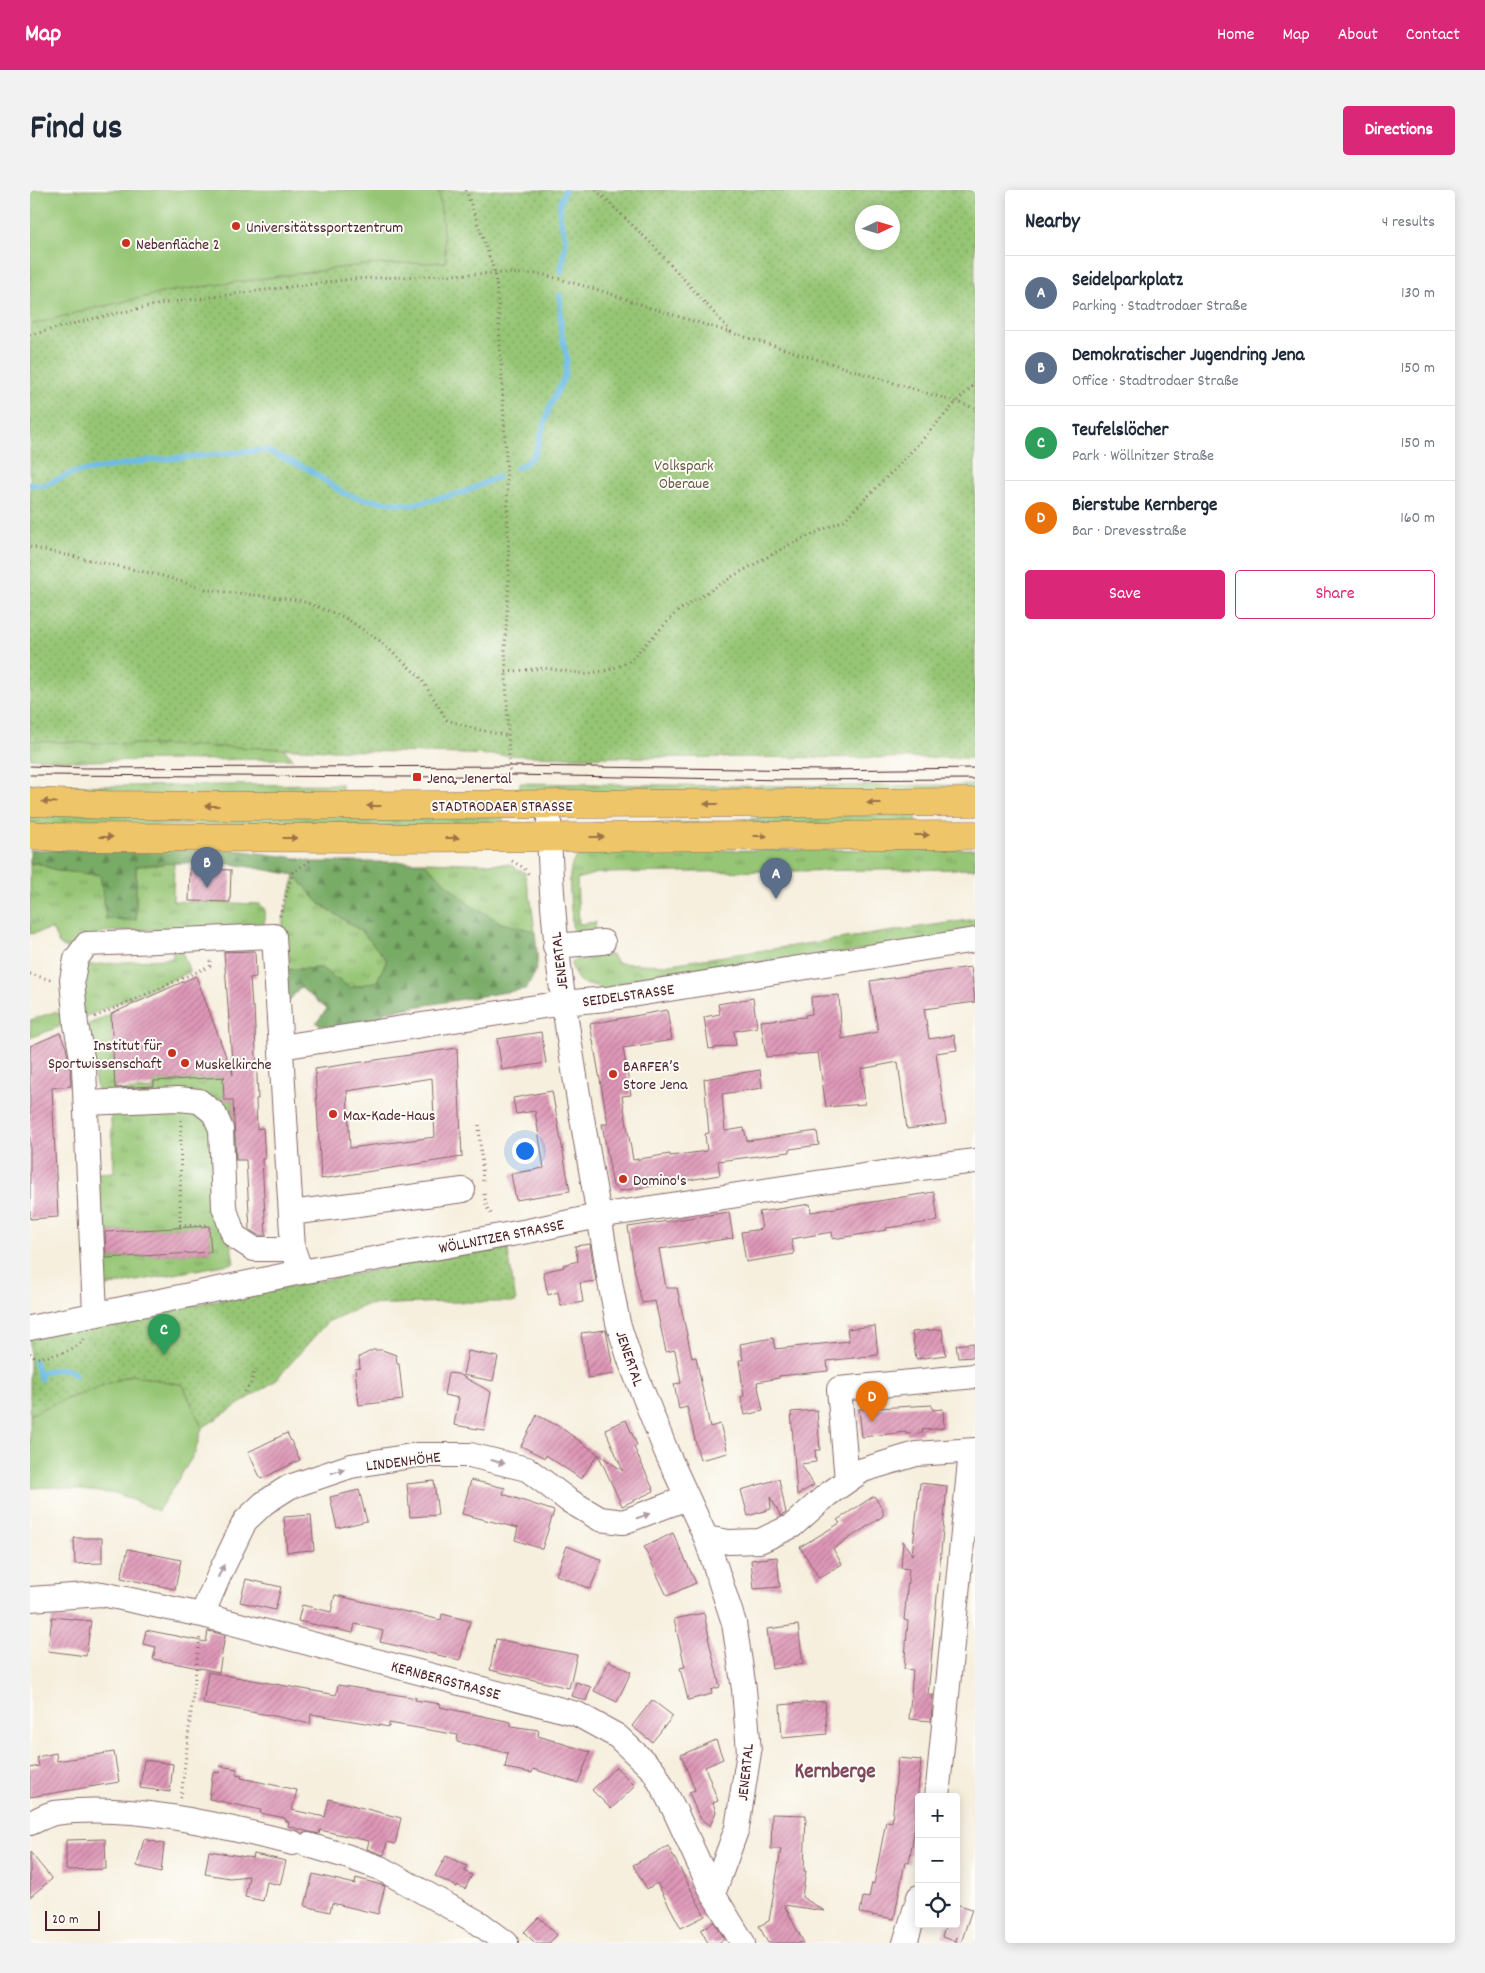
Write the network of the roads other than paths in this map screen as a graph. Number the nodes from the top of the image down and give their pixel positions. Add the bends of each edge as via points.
1 (30, 802) edge
2 (975, 802) edge
3 (549, 804) junction
4 (975, 834) edge
5 (30, 835) edge
6 (549, 838) junction
7 (975, 940) edge
8 (603, 942) dead end
9 (555, 946) junction
10 (563, 1003) junction
11 (281, 1047) junction
12 (86, 1103) junction
13 (975, 1162) edge
14 (463, 1190) dead end
15 (291, 1213) junction
16 (599, 1216) junction
17 (293, 1249) junction
18 (301, 1272) junction
19 (95, 1313) junction
20 (30, 1328) edge
21 (975, 1376) edge
22 (973, 1450) edge
23 (846, 1480) junction
24 (687, 1498) junction
25 (706, 1538) junction
26 (30, 1599) edge
27 (202, 1615) junction
28 (937, 1793) edge
29 (30, 1823) edge
30 (714, 1894) junction
31 (915, 1910) edge
32 (506, 1943) edge
33 (743, 1943) edge
34 (905, 1943) edge

3 -> 1 main road, STADTRODAER STRASSE via 221,806
2 -> 3 main road, STADTRODAER STRASSE
3 - 6 street, JENERTAL
6 -> 4 main road, STADTRODAER STRASSE
5 -> 6 main road, STADTRODAER STRASSE
6 - 9 street, JENERTAL
7 - 10 street, SEIDELSTRASSE
8 - 9 street
9 - 10 street, JENERTAL
10 - 11 street, SEIDELSTRASSE
10 - 16 street, JENERTAL
11 - 12 street via 274,936 88,944 76,959 72,980
11 - 15 street
12 - 17 street via 199,1101 214,1113 221,1129 224,1207 234,1236 254,1249
12 - 19 street
13 - 16 street, WÖLLNITZER STRASSE
14 - 15 street
15 - 17 street
16 - 18 street, WÖLLNITZER STRASSE via 528,1232
16 - 24 street, JENERTAL via 618,1323 662,1442
17 - 18 street
18 - 19 street, WÖLLNITZER STRASSE
19 - 20 street, WÖLLNITZER STRASSE
21 - 23 street via 839,1389
22 - 23 street via 916,1454 863,1470
22 - 28 street
23 - 25 street via 792,1526 760,1541 729,1542
24 - 25 street, JENERTAL
27 -> 24 street, LINDENHÖHE via 245,1522 264,1503 289,1487 351,1466 417,1455 470,1454 527,1469 568,1500 600,1518 623,1522
25 - 30 street, JENERTAL via 734,1623 749,1752 737,1828
26 - 27 street, KERNBERGSTRASSE via 102,1594
27 - 30 street, KERNBERGSTRASSE via 577,1714 617,1736 654,1771
29 - 32 street via 53,1813 108,1811 178,1819 301,1844 380,1868 479,1922
30 - 33 street, KERNBERGSTRASSE
31 - 34 street

